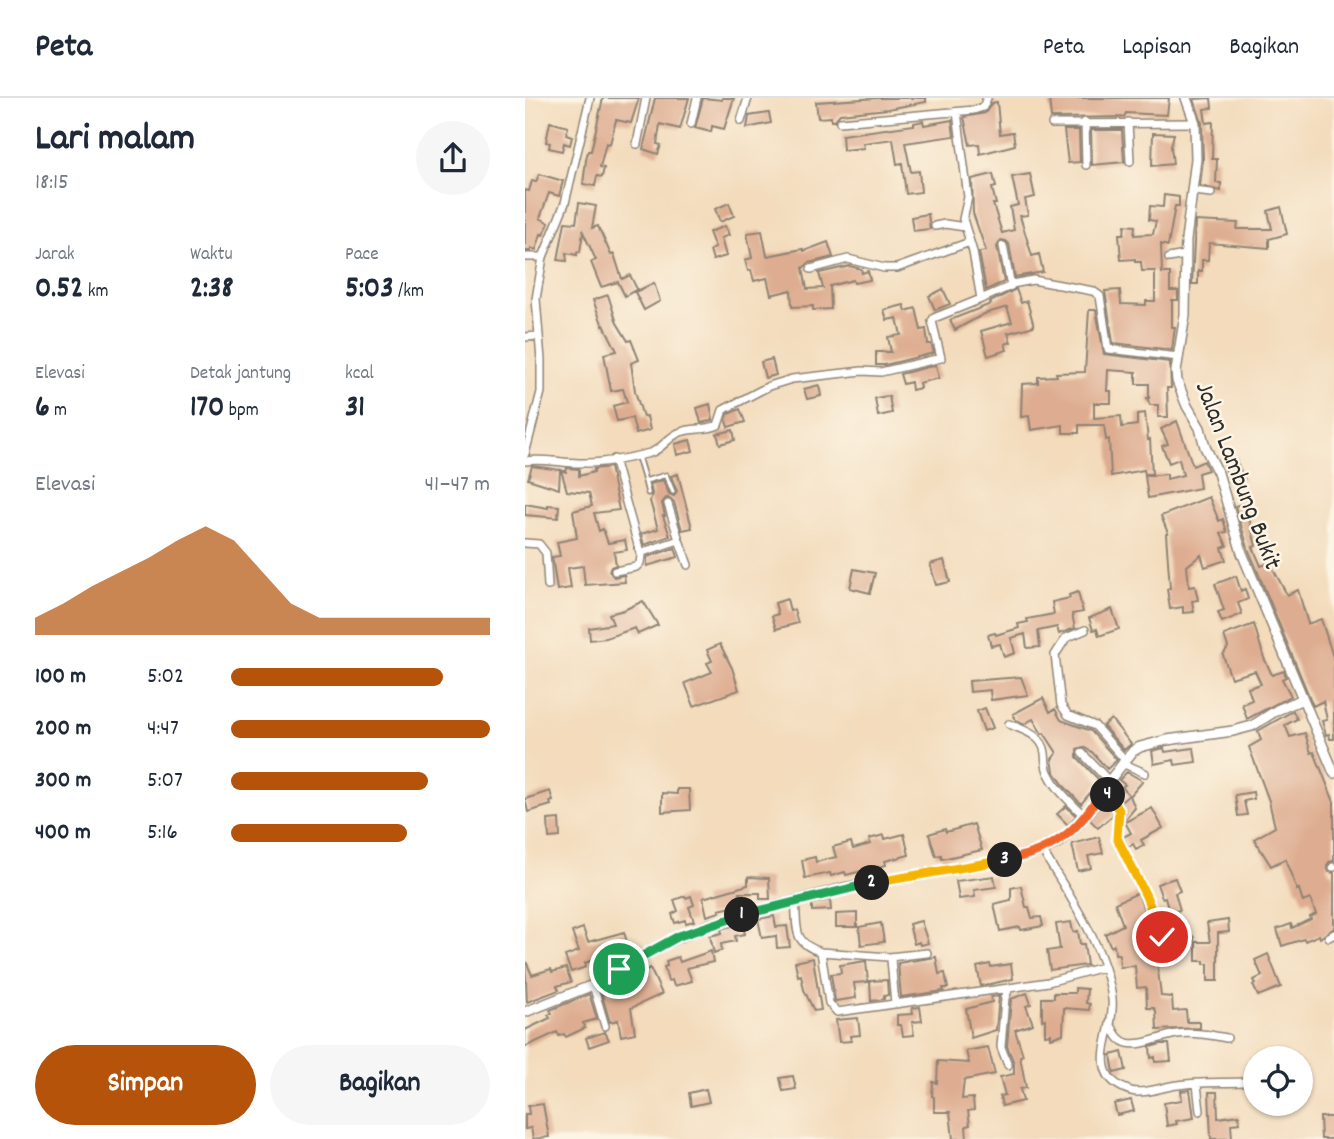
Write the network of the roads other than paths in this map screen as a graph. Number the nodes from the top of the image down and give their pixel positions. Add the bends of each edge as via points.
1 (590, 98) edge
2 (646, 98) edge
3 (697, 98) edge
4 (748, 98) edge
5 (987, 98) edge
6 (1186, 98) edge
7 (957, 112) junction
8 (741, 121) dead end
9 (841, 122) dead end
10 (1085, 122) junction
11 (1128, 122) junction
12 (1195, 123) junction
13 (691, 124) dead end
14 (1052, 124) dead end
15 (637, 144) dead end
16 (1130, 161) dead end
17 (1086, 165) dead end
18 (1194, 191) junction
19 (1211, 193) dead end
20 (935, 226) dead end
21 (965, 228) junction
22 (970, 242) junction
23 (1003, 246) dead end
24 (1185, 255) junction
25 (525, 257) edge
26 (543, 257) junction
27 (1169, 258) dead end
28 (811, 269) dead end
29 (1012, 284) junction
30 (981, 299) junction
31 (538, 336) junction
32 (525, 337) edge
33 (1179, 357) junction
34 (525, 454) edge
35 (638, 455) junction
36 (614, 459) junction
37 (525, 461) edge
38 (645, 481) junction
39 (673, 492) dead end
40 (648, 493) dead end
41 (668, 504) dead end
42 (679, 540) junction
43 (525, 543) edge
44 (640, 553) junction
45 (688, 565) dead end
46 (615, 571) dead end
47 (548, 586) dead end
48 (1085, 630) dead end
49 (1303, 699) junction
50 (1009, 724) dead end
51 (1082, 753) dead end
52 (1124, 762) junction
53 (1332, 762) edge
54 (1145, 773) dead end
55 (1334, 773) edge
56 (1109, 780) junction
57 (1103, 789) junction
58 (1084, 816) junction
59 (1042, 850) junction
60 (795, 900) junction
61 (1190, 939) dead end
62 (821, 953) junction
63 (927, 953) dead end
64 (889, 957) junction
65 (1103, 967) junction
66 (593, 985) junction
67 (1009, 988) junction
68 (895, 1004) junction
69 (525, 1012) edge
70 (605, 1026) dead end
71 (1112, 1027) junction
72 (1227, 1038) dead end
73 (1008, 1065) dead end
74 (1242, 1082) dead end
75 (1197, 1084) junction
76 (1200, 1111) dead end

1 - 26 street via 565,204
2 - 15 street
3 - 13 street
4 - 8 street
5 - 7 street via 979,109
6 - 12 street, Jalan Lambung Bukit
7 - 9 street
7 - 21 street via 968,197 963,212
10 - 11 street
10 - 14 street
10 - 17 street
11 - 12 street
11 - 16 street
12 - 18 street, Jalan Lambung Bukit
18 - 19 street
18 - 24 street, Jalan Lambung Bukit
20 - 21 street
21 - 22 street
22 - 28 street via 897,268 848,259
22 - 30 street
23 - 29 street
24 - 27 street
24 - 33 street, Jalan Lambung Bukit via 1185,315
25 - 26 street
26 - 31 street via 535,299
29 - 30 street
29 - 33 street via 1033,280 1093,291 1100,296 1108,349
30 - 35 street via 934,318 940,360 881,372 782,382 723,410 721,422 713,428 680,432 656,451
31 - 32 street
31 - 34 street via 541,392
33 - 49 street, Jalan Lambung Bukit via 1177,381 1218,473 1241,553
35 - 36 street
35 - 38 lane
36 - 37 street via 584,464
36 - 44 street
38 - 39 lane via 666,475
38 - 40 lane
41 - 42 street
42 - 44 street
42 - 45 street
43 - 47 street via 539,544 545,550
44 - 46 street via 636,567
48 - 52 street via 1066,638 1055,655 1061,705 1069,715 1095,726
49 - 52 street via 1252,726 1154,742 1140,747
49 - 53 street, Jalan Lambung Bukit
50 - 58 street via 1041,741 1051,778
51 - 56 street
52 - 54 street
52 - 56 street
53 - 55 street, Jalan Lambung Bukit
56 - 57 street
57 - 58 street
57 - 61 street via 1119,810 1117,838 1158,932 1166,941
58 - 59 street via 1069,835
59 - 60 street
59 - 65 street
60 - 62 street via 800,941
60 - 66 street via 679,936
62 - 64 street
62 - 68 street via 834,1010
63 - 64 street
64 - 68 street
65 - 67 street
65 - 71 street via 1111,991
66 - 69 street
66 - 70 street
67 - 68 street
67 - 73 street via 1001,1047
71 - 72 street via 1126,1043 1178,1034
71 - 75 street via 1103,1066 1117,1084 1136,1092
74 - 75 street
75 - 76 street

